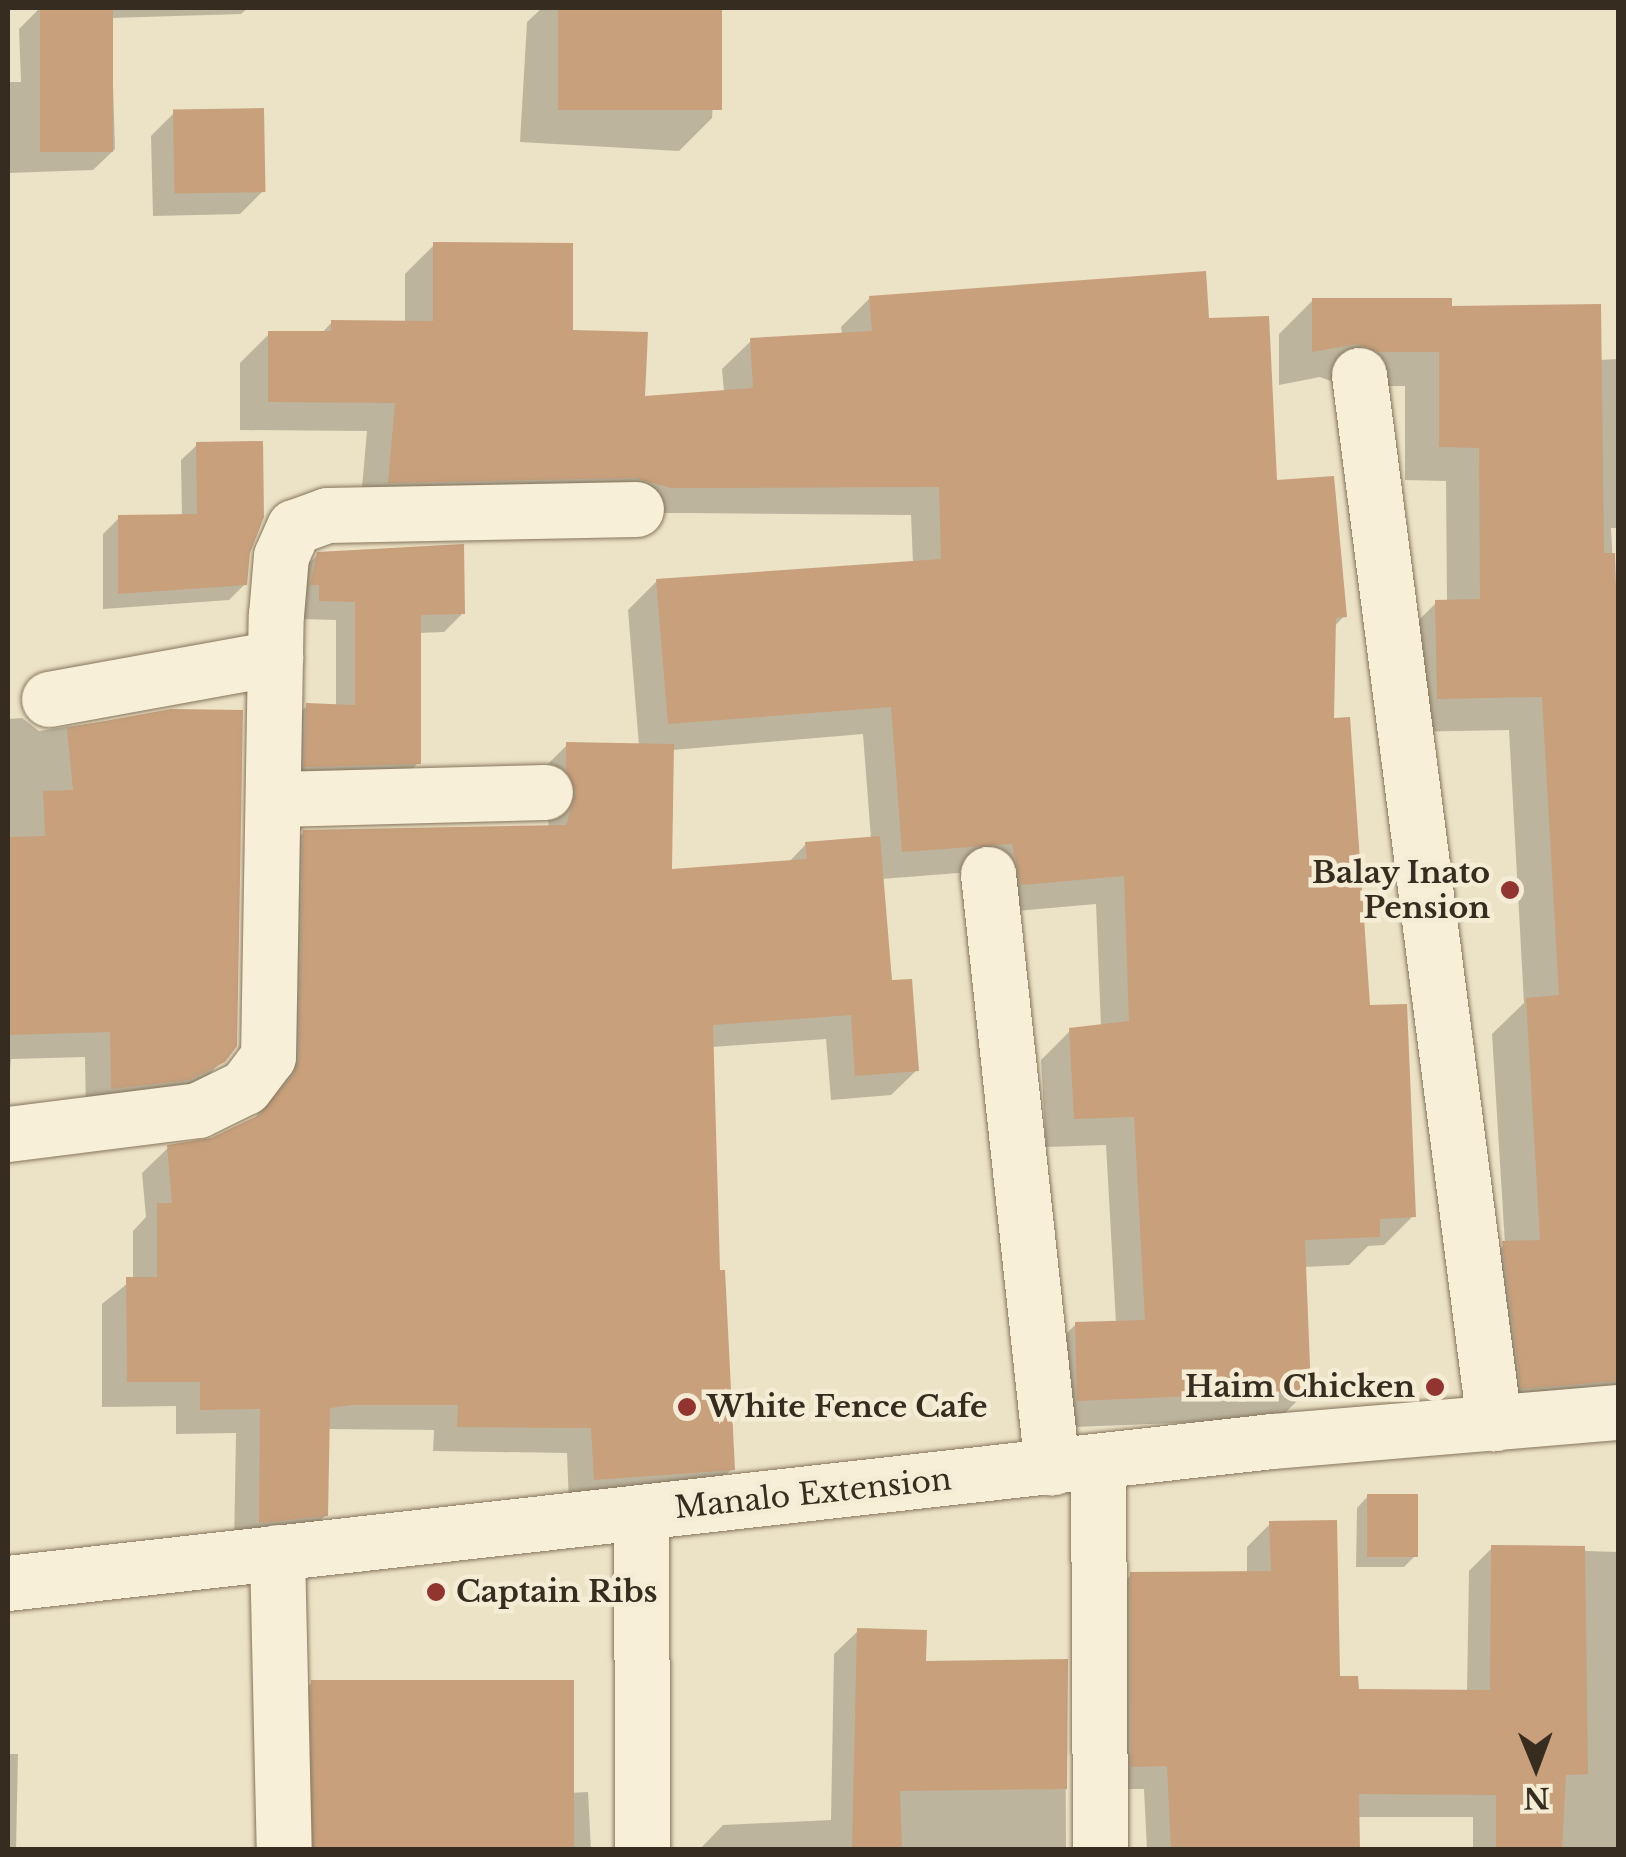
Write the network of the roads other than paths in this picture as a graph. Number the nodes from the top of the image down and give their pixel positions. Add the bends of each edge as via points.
1 (1359, 375) dead end
2 (636, 510) dead end
3 (275, 658) junction
4 (48, 699) dead end
5 (545, 792) dead end
6 (276, 799) junction
7 (988, 874) dead end
8 (8, 1134) edge
9 (1618, 1412) edge
10 (1494, 1423) junction
11 (1075, 1465) junction
12 (641, 1513) junction
13 (277, 1552) junction
14 (8, 1582) edge
15 (284, 1850) edge
16 (642, 1850) edge
17 (1100, 1850) edge

1 - 10 street
2 - 3 street via 306,518 294,527 281,556
3 - 4 street
3 - 6 street
5 - 6 street
6 - 8 street via 268,1056 259,1075 198,1110
7 - 11 street
9 - 10 street, Manalo Extension
10 - 11 street, Manalo Extension
11 - 12 street, Manalo Extension
11 - 17 street
12 - 13 street, Manalo Extension
12 - 16 street
13 - 14 street, Manalo Extension
13 - 15 street

